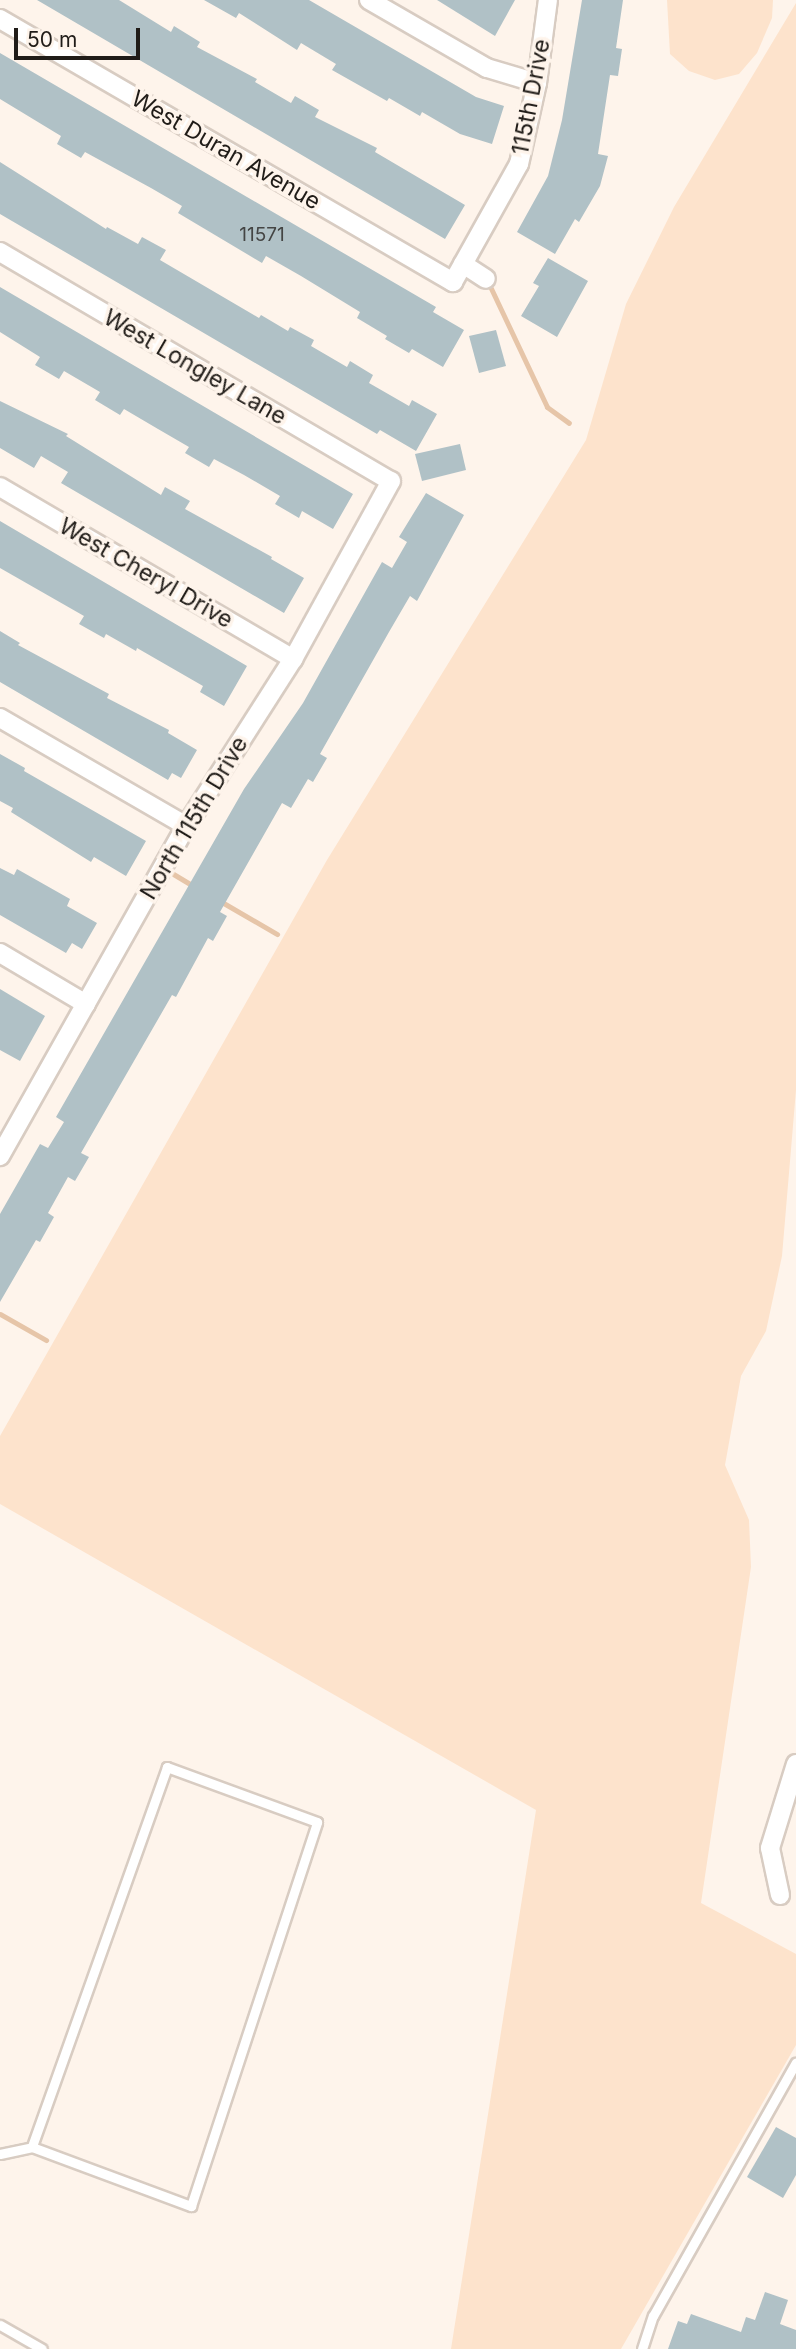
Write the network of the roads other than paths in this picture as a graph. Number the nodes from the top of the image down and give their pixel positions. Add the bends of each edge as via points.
1 (369, 0) edge
2 (548, 0) edge
3 (0, 19) edge
4 (537, 83) junction
5 (0, 252) edge
6 (463, 264) junction
7 (486, 279) dead end
8 (453, 282) joint
9 (391, 481) joint
10 (0, 487) edge
11 (293, 659) junction
12 (0, 718) edge
13 (186, 826) junction
14 (0, 953) edge
15 (86, 1004) junction
16 (0, 1156) edge
17 (796, 1764) edge
18 (780, 1895) dead end
19 (796, 2062) edge
20 (32, 2147) junction
21 (0, 2154) edge
22 (0, 2325) edge
23 (43, 2349) edge
24 (642, 2349) edge

1 - 4 street via 487,68
2 - 4 street, 115th Drive
3 - 8 street, West Duran Avenue
4 - 6 street, 115th Drive via 519,164
5 - 9 street, West Longley Lane
6 - 7 street
6 - 8 street, 115th Drive
9 - 11 street, North 115th Drive
10 - 11 street, West Cheryl Drive
11 - 13 street, North 115th Drive
12 - 13 street
13 - 15 street, North 115th Drive
14 - 15 street
15 - 16 street, North 115th Drive
17 - 18 street via 770,1848
19 - 24 lane via 653,2316
20 - 20 lane via 167,1767 317,1822 191,2206
20 - 21 lane
22 - 23 lane

